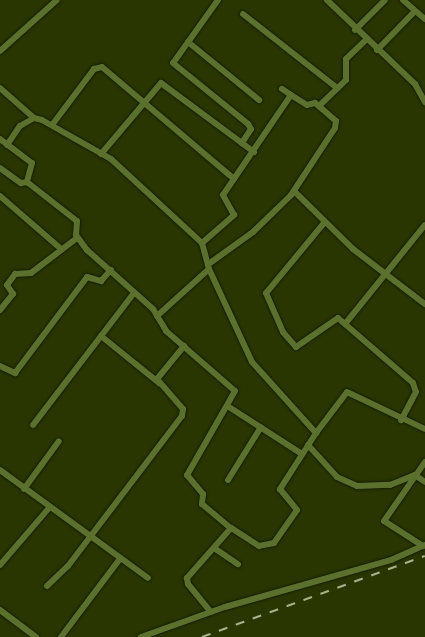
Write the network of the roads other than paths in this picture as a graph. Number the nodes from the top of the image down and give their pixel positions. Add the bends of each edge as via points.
1 (57, 0) edge
2 (218, 0) edge
3 (327, 0) edge
4 (385, 0) edge
5 (403, 0) edge
6 (415, 11) junction
7 (243, 14) dead end
8 (425, 19) edge
9 (355, 30) junction
10 (366, 40) junction
11 (188, 42) junction
12 (0, 50) edge
13 (378, 50) junction
14 (0, 88) edge
15 (337, 88) junction
16 (282, 89) dead end
17 (291, 95) junction
18 (259, 100) dead end
19 (425, 102) edge
20 (143, 103) junction
21 (319, 106) junction
22 (34, 118) junction
23 (52, 126) junction
24 (0, 139) edge
25 (242, 142) junction
26 (7, 145) junction
27 (254, 152) junction
28 (101, 154) junction
29 (0, 168) edge
30 (234, 179) junction
31 (27, 182) junction
32 (294, 191) junction
33 (0, 196) edge
34 (324, 223) junction
35 (425, 225) edge
36 (77, 238) junction
37 (202, 243) junction
38 (60, 248) junction
39 (210, 266) junction
40 (111, 270) junction
41 (385, 275) junction
42 (134, 293) junction
43 (425, 304) edge
44 (0, 310) edge
45 (157, 316) junction
46 (345, 324) junction
47 (102, 336) junction
48 (184, 346) junction
49 (0, 366) edge
50 (159, 384) junction
51 (230, 407) junction
52 (400, 420) junction
53 (33, 425) dead end
54 (261, 428) junction
55 (425, 429) edge
56 (316, 433) junction
57 (59, 441) dead end
58 (308, 445) junction
59 (302, 454) junction
60 (425, 462) edge
61 (0, 470) edge
62 (415, 475) junction
63 (228, 480) dead end
64 (425, 482) edge
65 (24, 489) junction
66 (49, 508) junction
67 (231, 528) junction
68 (88, 537) junction
69 (424, 546) edge
70 (214, 548) junction
71 (119, 560) junction
72 (238, 564) dead end
73 (0, 565) edge
74 (148, 578) dead end
75 (47, 586) dead end
76 (0, 610) edge
77 (211, 612) junction
78 (36, 637) edge
79 (61, 637) edge
80 (140, 637) edge

1 - 12 street
2 - 11 street
3 - 9 street
4 - 9 street
5 - 6 street
6 - 8 street
6 - 13 street
7 - 15 street
9 - 10 street
10 - 13 street
10 - 15 street via 346,59 347,76
11 - 18 street
11 - 25 street via 173,63 248,124 251,129
13 - 19 street via 414,84
14 - 22 street
15 - 21 street
16 - 17 street
17 - 21 street
17 - 27 street
20 - 23 street via 102,67 94,69
20 - 25 street via 161,83
20 - 28 street
20 - 30 street
21 - 32 street via 337,125
22 - 23 street
22 - 26 street via 20,126
23 - 28 street
24 - 26 street
25 - 27 street
26 - 31 street via 32,163
27 - 30 street
28 - 37 street
29 - 31 street via 21,183
30 - 37 street via 224,195 234,215
31 - 36 street via 77,221
32 - 34 street
32 - 39 street via 253,232
33 - 38 street
34 - 41 street
34 - 46 street via 266,293 283,332 296,347 334,319
35 - 41 street
36 - 38 street
36 - 40 street
37 - 39 street
38 - 44 street via 49,262 31,273 15,274 7,285 13,294
39 - 45 street
39 - 56 street via 252,362
40 - 42 street
40 - 49 street via 101,281 87,278 15,372
41 - 43 street
41 - 46 street
42 - 45 street
42 - 47 street
45 - 48 street via 166,332
46 - 52 street via 416,387
47 - 50 street
47 - 53 street
48 - 50 street via 160,373
48 - 51 street via 235,391
50 - 68 street via 183,409 182,416
51 - 54 street
51 - 67 street via 187,475 203,494 202,504
52 - 55 street
52 - 56 street via 344,392
54 - 59 street
54 - 63 street
56 - 58 street
57 - 65 street
58 - 59 street
58 - 62 street via 337,477 357,486 390,485
59 - 67 street via 280,489 295,504 296,515 274,543 259,546
60 - 62 street
61 - 65 street
62 - 64 street
62 - 69 street via 384,521
65 - 66 street
66 - 68 street
66 - 73 street
67 - 70 street
68 - 71 street
68 - 75 street
69 - 77 street via 391,560
70 - 72 street
70 - 77 street via 187,581
71 - 74 street
71 - 79 street
76 - 78 street
77 - 80 street

